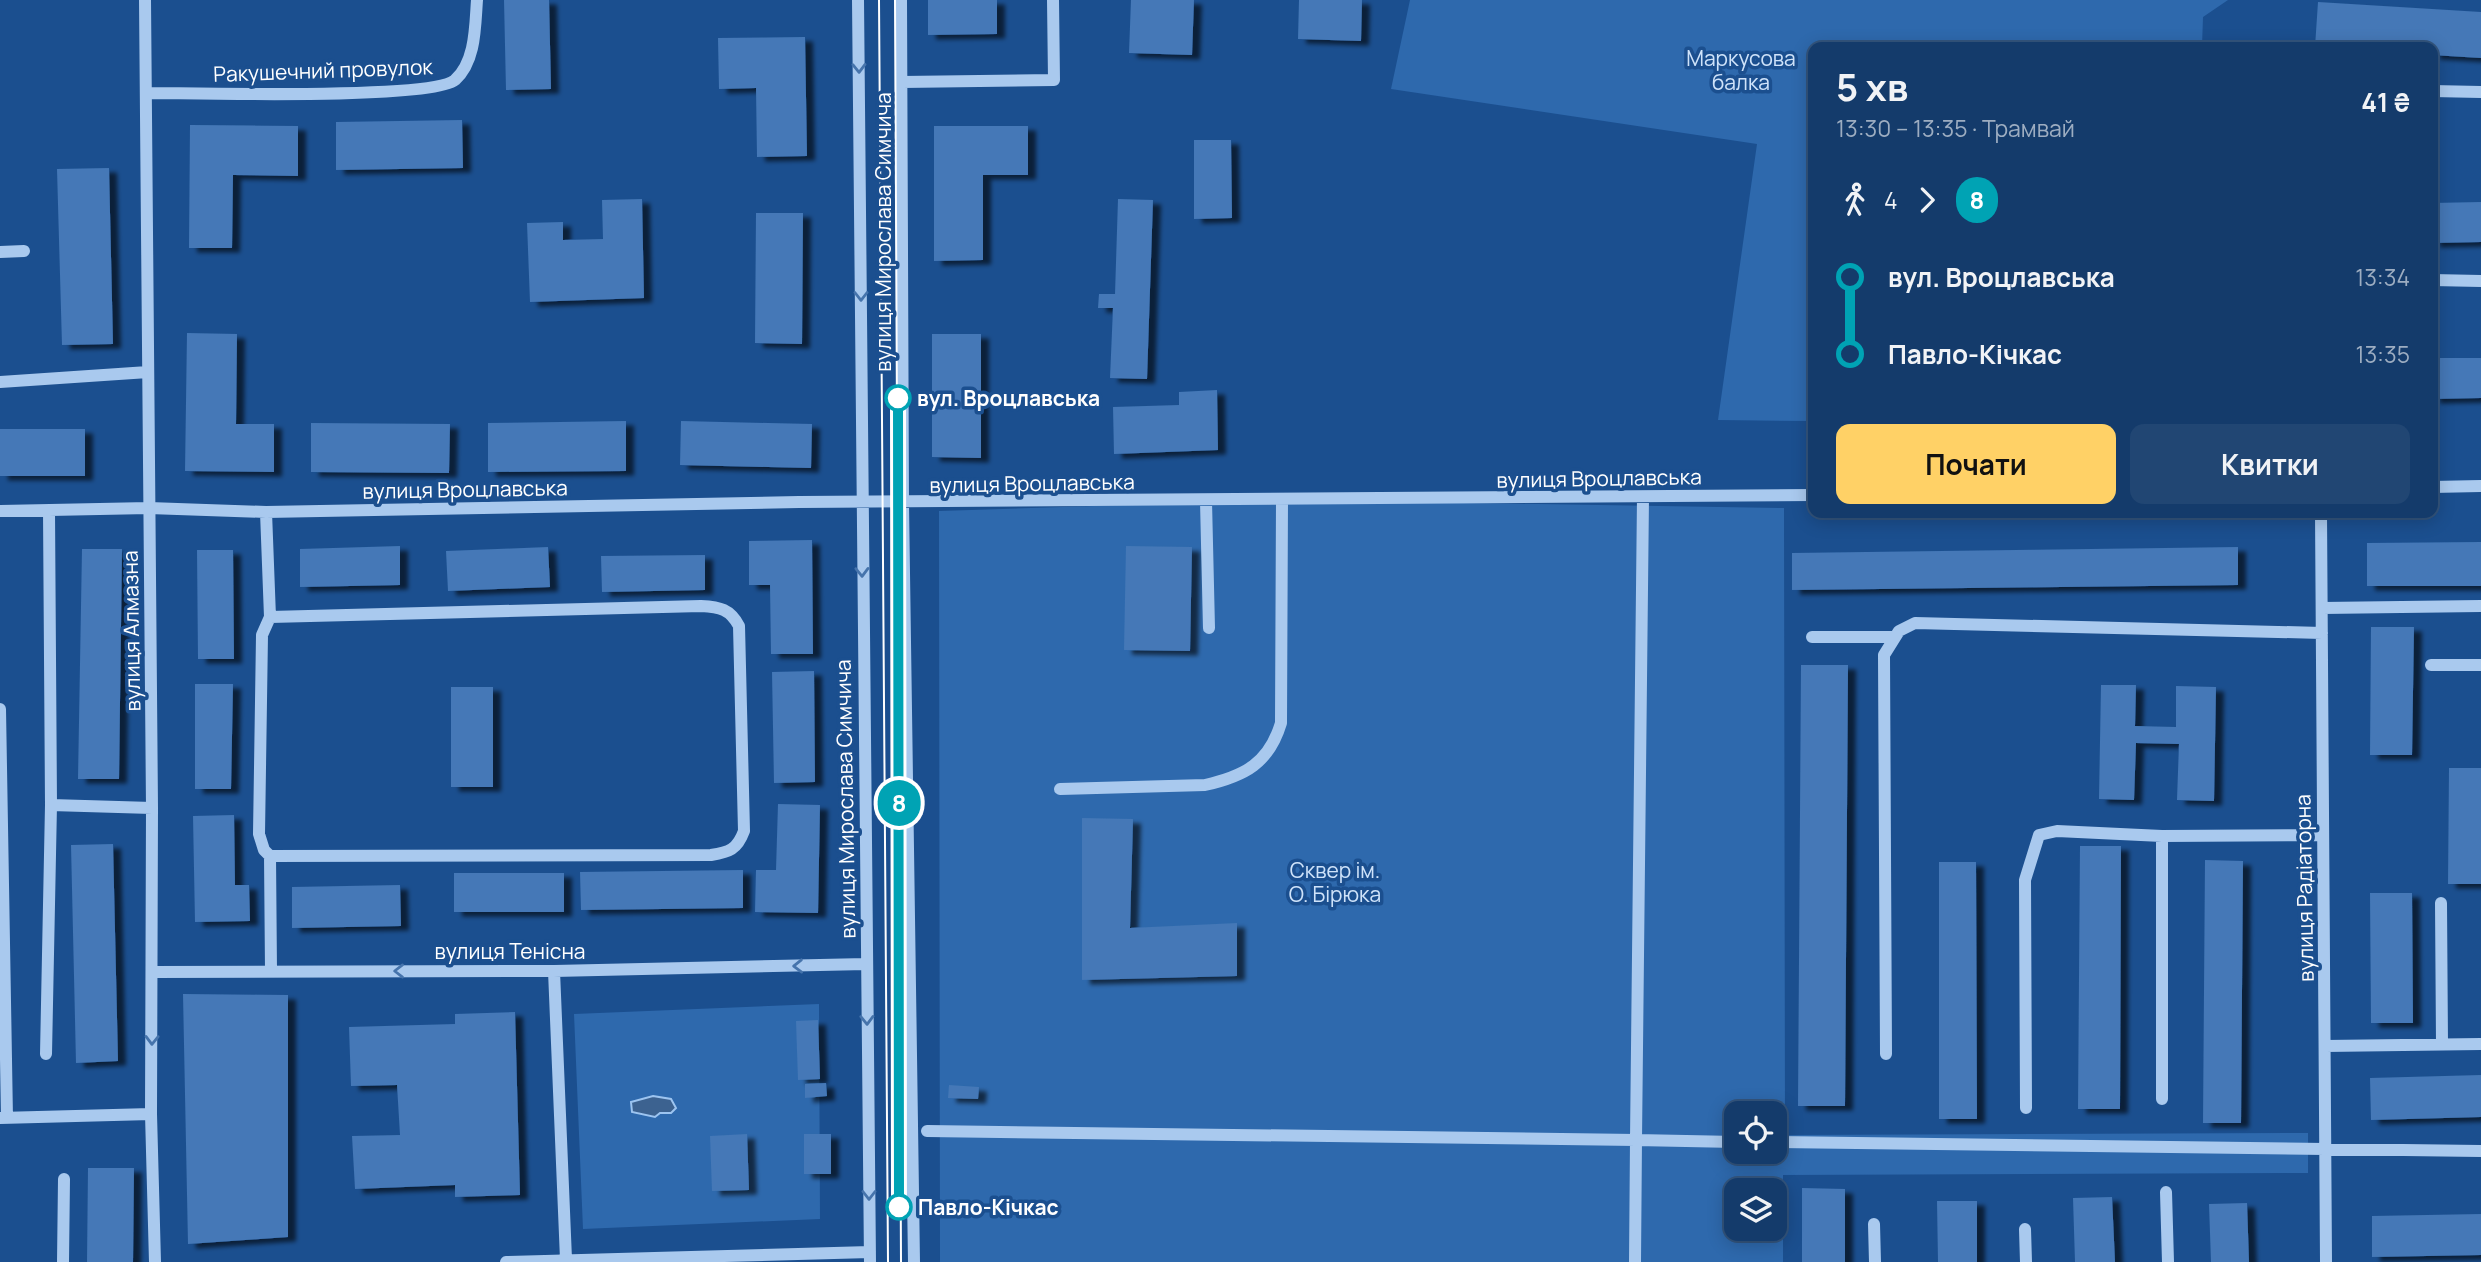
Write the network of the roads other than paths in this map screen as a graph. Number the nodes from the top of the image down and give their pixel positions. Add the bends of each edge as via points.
1 (145, 0) edge
2 (477, 0) edge
3 (858, 0) edge
4 (901, 0) edge
5 (1053, 0) edge
6 (902, 82) junction
7 (2438, 91) edge
8 (2481, 92) edge
9 (146, 93) junction
10 (24, 251) dead end
11 (0, 252) edge
12 (2438, 280) edge
13 (2481, 281) edge
14 (148, 372) junction
15 (0, 382) edge
16 (2481, 486) edge
17 (2438, 487) edge
18 (1808, 495) edge
19 (1643, 497) junction
20 (1282, 500) junction
21 (1206, 501) junction
22 (861, 504) junction
23 (903, 504) junction
24 (149, 508) junction
25 (0, 511) edge
26 (49, 511) junction
27 (266, 512) junction
28 (2321, 518) edge
29 (2481, 606) edge
30 (2322, 608) junction
31 (270, 617) junction
32 (1209, 628) dead end
33 (2322, 633) junction
34 (1812, 637) dead end
35 (1894, 637) junction
36 (2431, 665) dead end
37 (2481, 665) edge
38 (0, 709) edge
39 (1060, 789) dead end
40 (1, 800) edge
41 (51, 805) junction
42 (152, 808) junction
43 (2323, 835) junction
44 (2162, 836) junction
45 (270, 856) junction
46 (2441, 903) dead end
47 (866, 964) junction
48 (271, 971) junction
49 (554, 971) junction
50 (153, 972) junction
51 (2442, 1044) junction
52 (2481, 1044) edge
53 (2325, 1046) junction
54 (46, 1054) dead end
55 (1886, 1054) dead end
56 (2162, 1100) dead end
57 (2026, 1108) dead end
58 (151, 1114) junction
59 (3, 1118) edge
60 (927, 1131) dead end
61 (1636, 1140) junction
62 (1724, 1142) edge
63 (1787, 1142) edge
64 (2327, 1151) junction
65 (2481, 1151) edge
66 (64, 1179) dead end
67 (2166, 1192) dead end
68 (1874, 1224) dead end
69 (2025, 1229) dead end
70 (870, 1257) edge
71 (566, 1259) junction
72 (63, 1262) edge
73 (155, 1262) edge
74 (506, 1262) edge
75 (914, 1262) edge
76 (1634, 1262) edge
77 (1875, 1262) edge
78 (2026, 1262) edge
79 (2168, 1262) edge
80 (2326, 1262) edge

1 - 9 street, вулиця Алмазна
2 - 9 street, Ракушечний провулок via 467,67 446,86 362,92
3 -> 22 street, вулиця Мирослава Симчича
4 - 6 street, вулиця Мирослава Симчича
5 - 6 street via 1054,80
6 - 23 street, вулиця Мирослава Симчича
7 - 8 street
9 - 14 street, вулиця Алмазна
10 - 11 street
12 - 13 street
14 - 15 street
14 - 24 street, вулиця Алмазна
16 - 17 street
18 - 19 street, вулиця Вроцлавська
19 - 20 street, вулиця Вроцлавська
19 - 61 street
20 - 21 street, вулиця Вроцлавська
20 - 39 street via 1281,723 1275,743 1264,757 1229,779 1205,785
21 - 23 street, вулиця Вроцлавська
21 - 32 street
22 - 23 street, вулиця Вроцлавська
22 - 27 street, вулиця Вроцлавська
22 -> 47 street, вулиця Мирослава Симчича
23 - 75 street, вулиця Мирослава Симчича
24 - 26 street, вулиця Вроцлавська
24 - 27 street, вулиця Вроцлавська
24 - 42 street, вулиця Алмазна
25 - 26 street, вулиця Вроцлавська
26 - 41 street
27 - 31 street
28 - 30 street, вулиця Радіаторна
29 - 30 street
30 - 33 street, вулиця Радіаторна
31 - 45 street via 262,635 259,834
31 - 45 street via 722,607 734,617 741,634 744,831 731,852 711,855
33 - 35 street via 1915,623
33 - 43 street, вулиця Радіаторна
34 - 35 street
35 - 55 street via 1884,655
36 - 37 street
38 - 40 street
40 - 59 street
41 - 42 street
41 - 54 street
42 - 50 street, вулиця Алмазна
43 - 44 street
43 - 53 street, вулиця Радіаторна
44 - 56 street
44 - 57 street via 2057,831 2039,835 2034,844 2025,880
45 - 48 street
46 - 51 street
47 -> 49 street, вулиця Тенісна
47 -> 70 street, вулиця Мирослава Симчича
49 -> 48 street, вулиця Тенісна
48 - 50 street, вулиця Тенісна
49 - 71 street
50 -> 58 street, вулиця Алмазна
51 - 52 street
51 - 53 street
53 - 64 street, вулиця Радіаторна
58 - 59 street
58 - 73 street, вулиця Алмазна
60 - 61 street
61 - 62 street
61 - 76 street
63 - 64 street
64 - 65 street
64 - 80 street, вулиця Радіаторна
66 - 72 street
67 - 79 street
68 - 77 street
69 - 78 street
70 - 71 street
71 - 74 street

